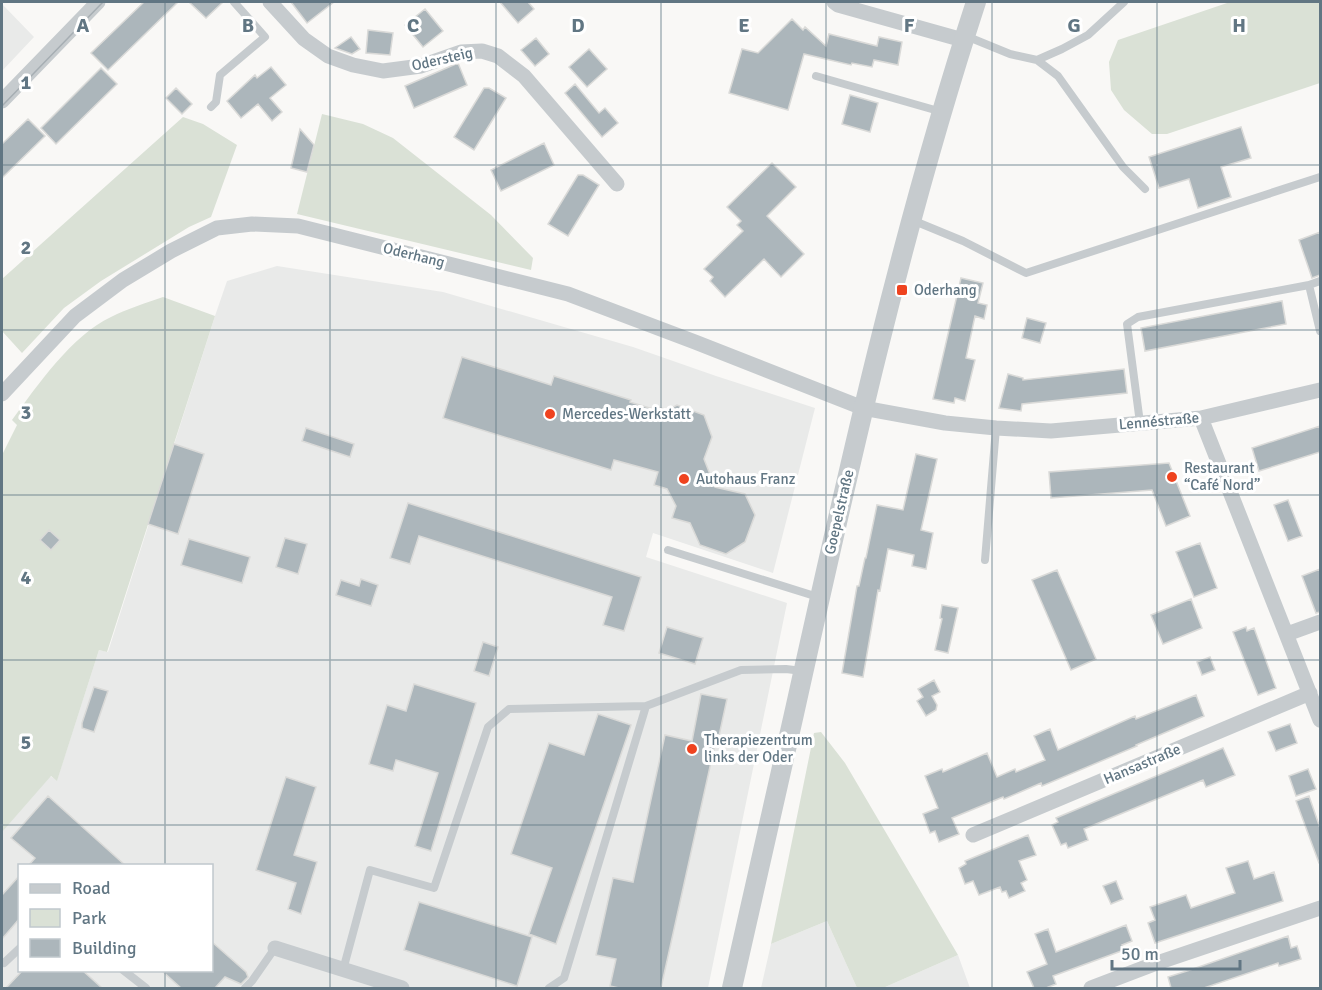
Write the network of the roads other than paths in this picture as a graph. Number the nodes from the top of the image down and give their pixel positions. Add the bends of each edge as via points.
1 (98, 2) edge
2 (234, 2) edge
3 (270, 2) edge
4 (834, 2) edge
5 (976, 2) edge
6 (1124, 2) edge
7 (964, 38) junction
8 (1037, 60) junction
9 (816, 76) dead end
10 (2, 101) edge
11 (211, 107) dead end
12 (942, 112) junction
13 (1320, 177) edge
14 (617, 184) dead end
15 (1145, 189) dead end
16 (910, 220) junction
17 (1320, 281) edge
18 (1309, 285) junction
19 (1320, 331) edge
20 (1320, 390) edge
21 (2, 394) edge
22 (863, 408) junction
23 (1201, 418) junction
24 (1140, 423) junction
25 (996, 428) junction
26 (668, 550) dead end
27 (985, 561) dead end
28 (820, 597) junction
29 (1320, 622) edge
30 (1287, 634) junction
31 (803, 671) junction
32 (1310, 693) junction
33 (646, 706) junction
34 (1320, 720) edge
35 (973, 835) dead end
36 (1320, 908) edge
37 (275, 948) joint
38 (18, 950) edge
39 (4, 963) dead end
40 (343, 970) junction
41 (126, 972) edge
42 (146, 988) edge
43 (245, 988) edge
44 (402, 988) edge
45 (549, 988) edge
46 (732, 988) edge
47 (1091, 988) edge

1 - 10 street
2 - 11 lane via 265,37 220,75 216,102
3 - 14 street, Odersteig via 304,39 327,56 353,65 383,71 421,66 460,52 483,51 498,56 524,76
4 - 7 street
5 - 7 street, Goepelstraße
6 - 8 lane via 1088,35
7 - 8 lane
7 - 12 street, Goepelstraße
8 - 15 lane via 1058,76 1123,167
9 - 12 lane
12 - 16 street, Goepelstraße
13 - 16 lane via 1026,273
16 - 22 street, Goepelstraße
17 - 18 lane
18 - 19 lane
18 - 24 lane via 1138,317 1127,324
20 - 23 street, Lennéstraße
21 - 22 street, Oderhang via 75,316 123,280 217,228 252,224 298,226 568,294
22 - 25 street, Lennéstraße
22 - 28 street, Goepelstraße
23 - 24 street, Lennéstraße
23 - 30 street
24 - 25 street, Lennéstraße via 1051,430
25 - 27 lane
26 - 28 lane
28 - 31 street, Goepelstraße
29 - 30 street
30 - 32 street
31 - 33 lane via 741,670
31 - 46 street, Goepelstraße
32 - 34 street
32 - 35 street, Hansastraße
33 - 40 lane via 509,709 488,727 434,888 370,870
33 - 45 lane via 564,978
36 - 47 street
37 - 40 street
37 - 43 lane
38 - 39 lane
40 - 44 street
41 - 42 lane

